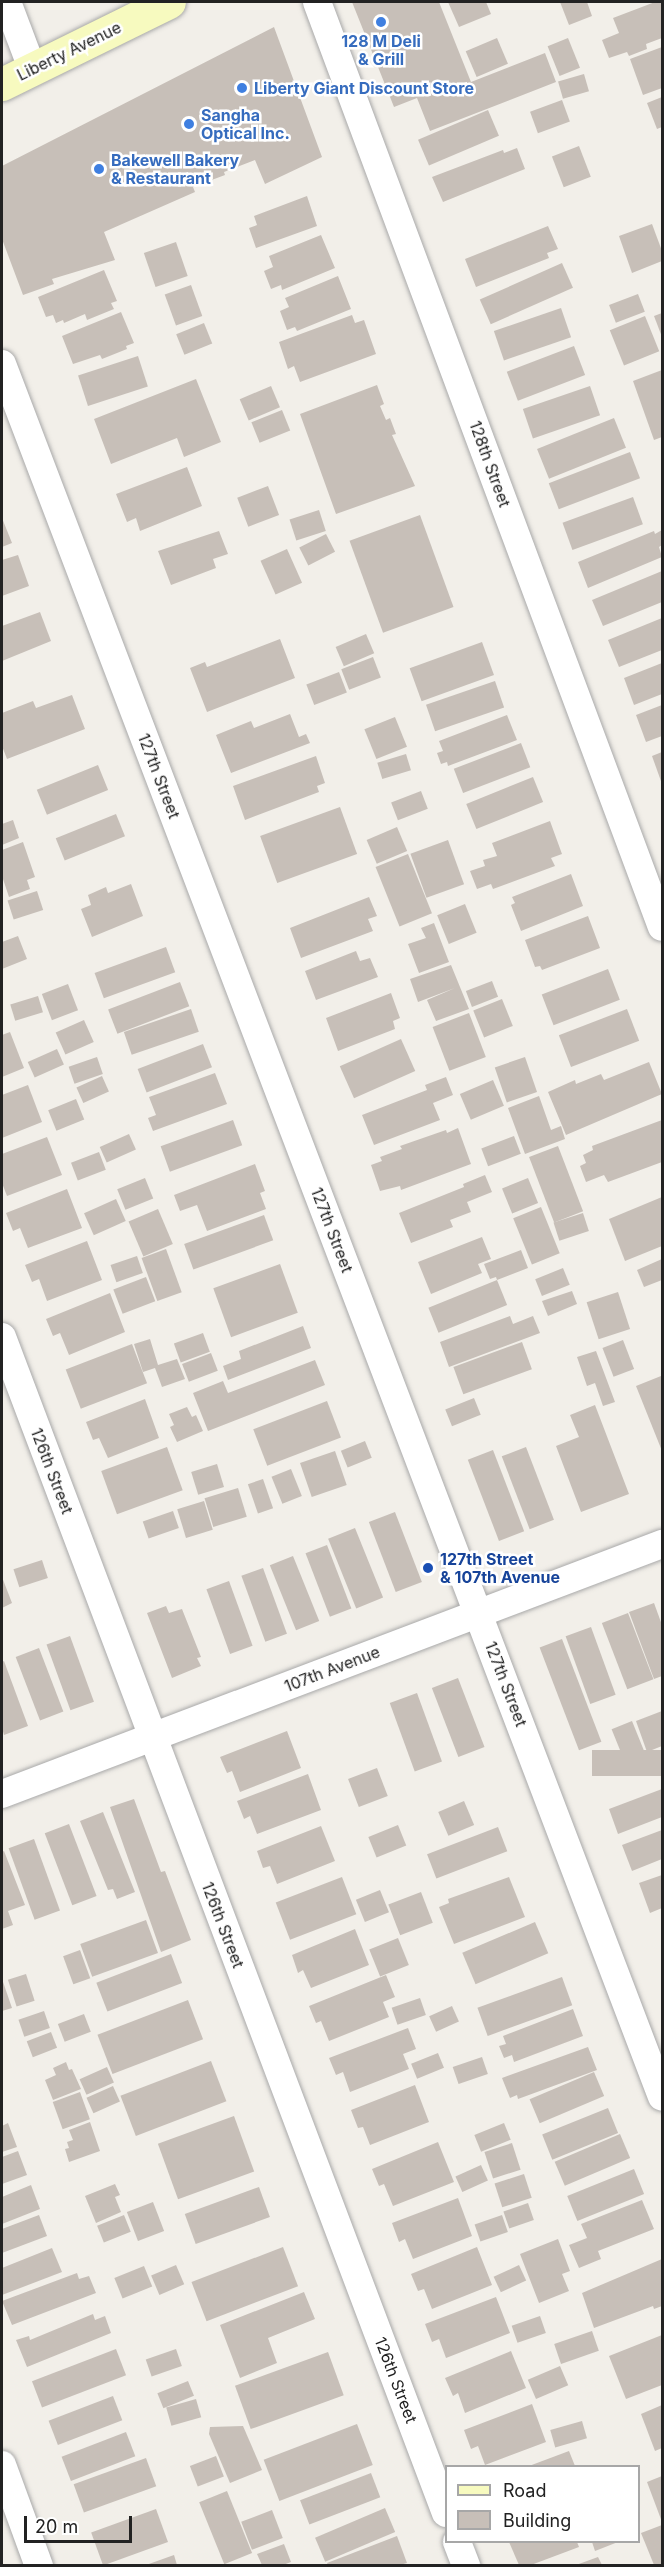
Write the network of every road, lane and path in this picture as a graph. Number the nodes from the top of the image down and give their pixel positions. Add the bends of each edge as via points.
1 (7, 2) edge
2 (169, 2) edge
3 (317, 2) edge
4 (32, 68) junction
5 (2, 84) edge
6 (2, 364) edge
7 (663, 927) edge
8 (2, 1337) edge
9 (663, 1544) edge
10 (479, 1613) junction
11 (152, 1738) junction
12 (2, 1794) edge
13 (663, 2097) edge
14 (2, 2465) edge
15 (445, 2508) edge
16 (458, 2543) edge
17 (39, 2565) edge
18 (466, 2565) edge

1 - 4 street
2 - 4 street, Liberty Avenue
3 - 7 street, 128th Street
4 - 5 street, Liberty Avenue
6 - 10 street, 127th Street
8 - 11 street, 126th Street
9 - 10 street, 107th Avenue
10 - 11 street, 107th Avenue
10 - 13 street, 127th Street
11 - 12 street, 107th Avenue
11 - 15 street, 126th Street
14 - 17 street
16 - 18 street

